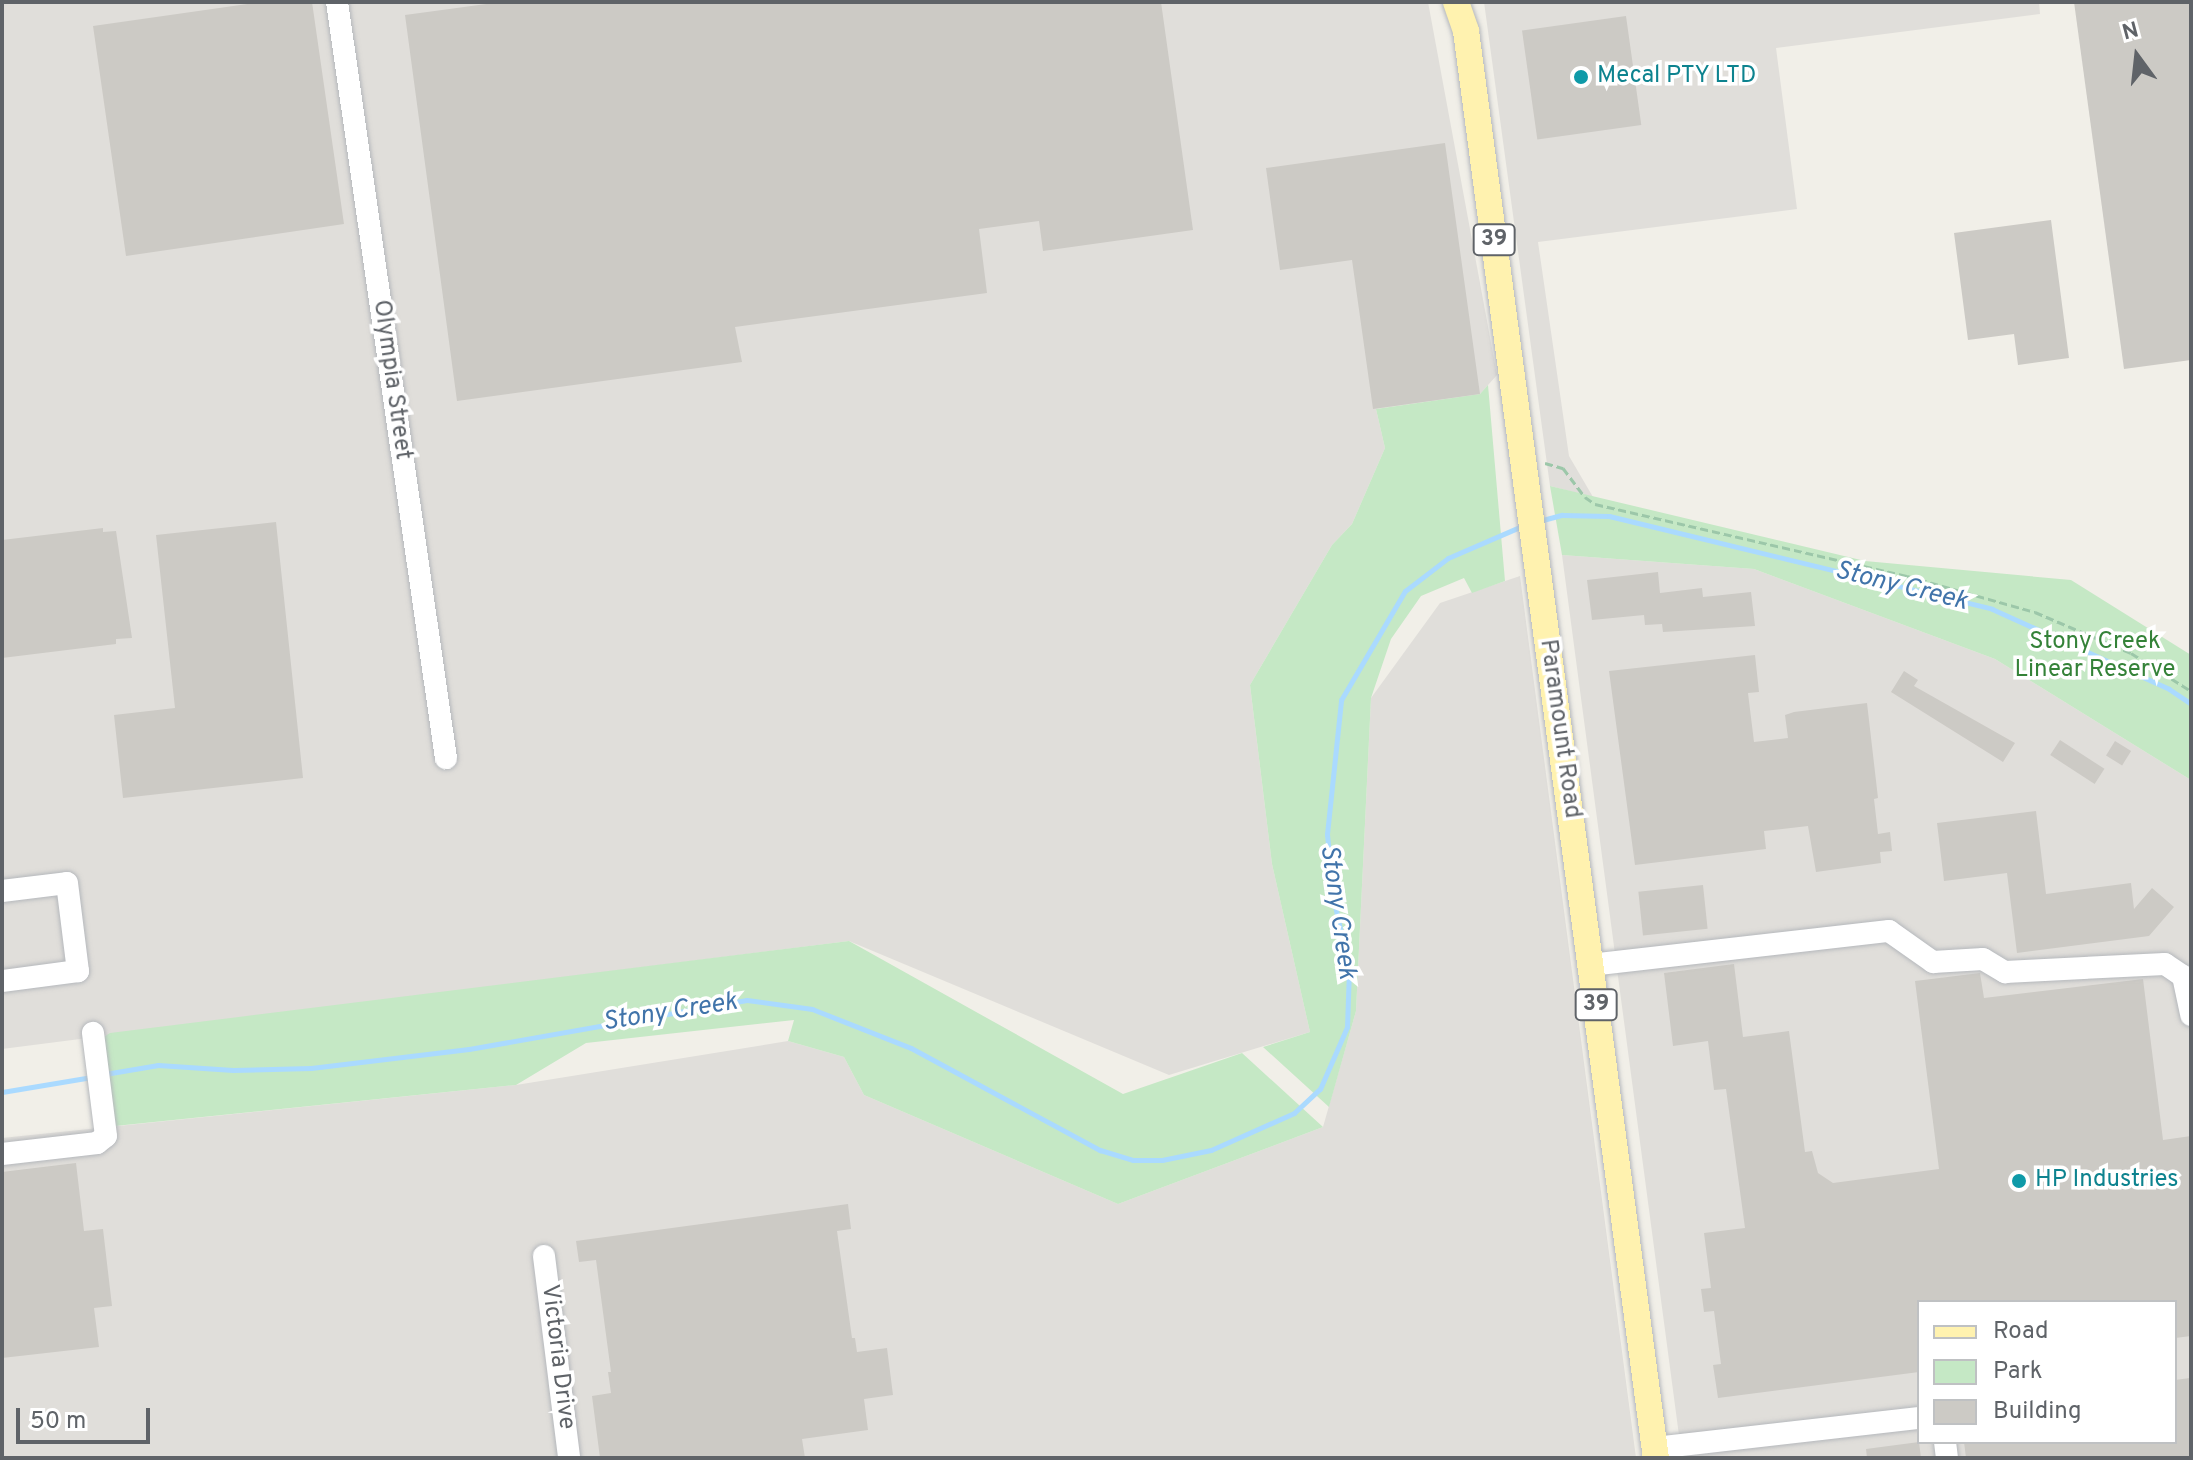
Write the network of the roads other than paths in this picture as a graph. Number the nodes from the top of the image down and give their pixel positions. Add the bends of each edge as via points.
1 (337, 2) edge
2 (1459, 2) edge
3 (446, 758) dead end
4 (2, 891) edge
5 (1590, 965) junction
6 (2, 981) edge
7 (2191, 1015) edge
8 (93, 1033) dead end
9 (2, 1154) edge
10 (544, 1256) dead end
11 (1917, 1418) edge
12 (1656, 1453) edge
13 (569, 1458) edge

1 - 3 street, Olympia Street
2 - 5 main road, Paramount Road / 39
4 - 6 street via 67,883 78,971
5 - 7 street via 1889,931 1933,962 1983,959 2005,972 2165,964 2183,976
5 - 12 main road, Paramount Road / 39
8 - 9 street via 106,1136 97,1143
10 - 13 street, Victoria Drive
11 - 12 street

